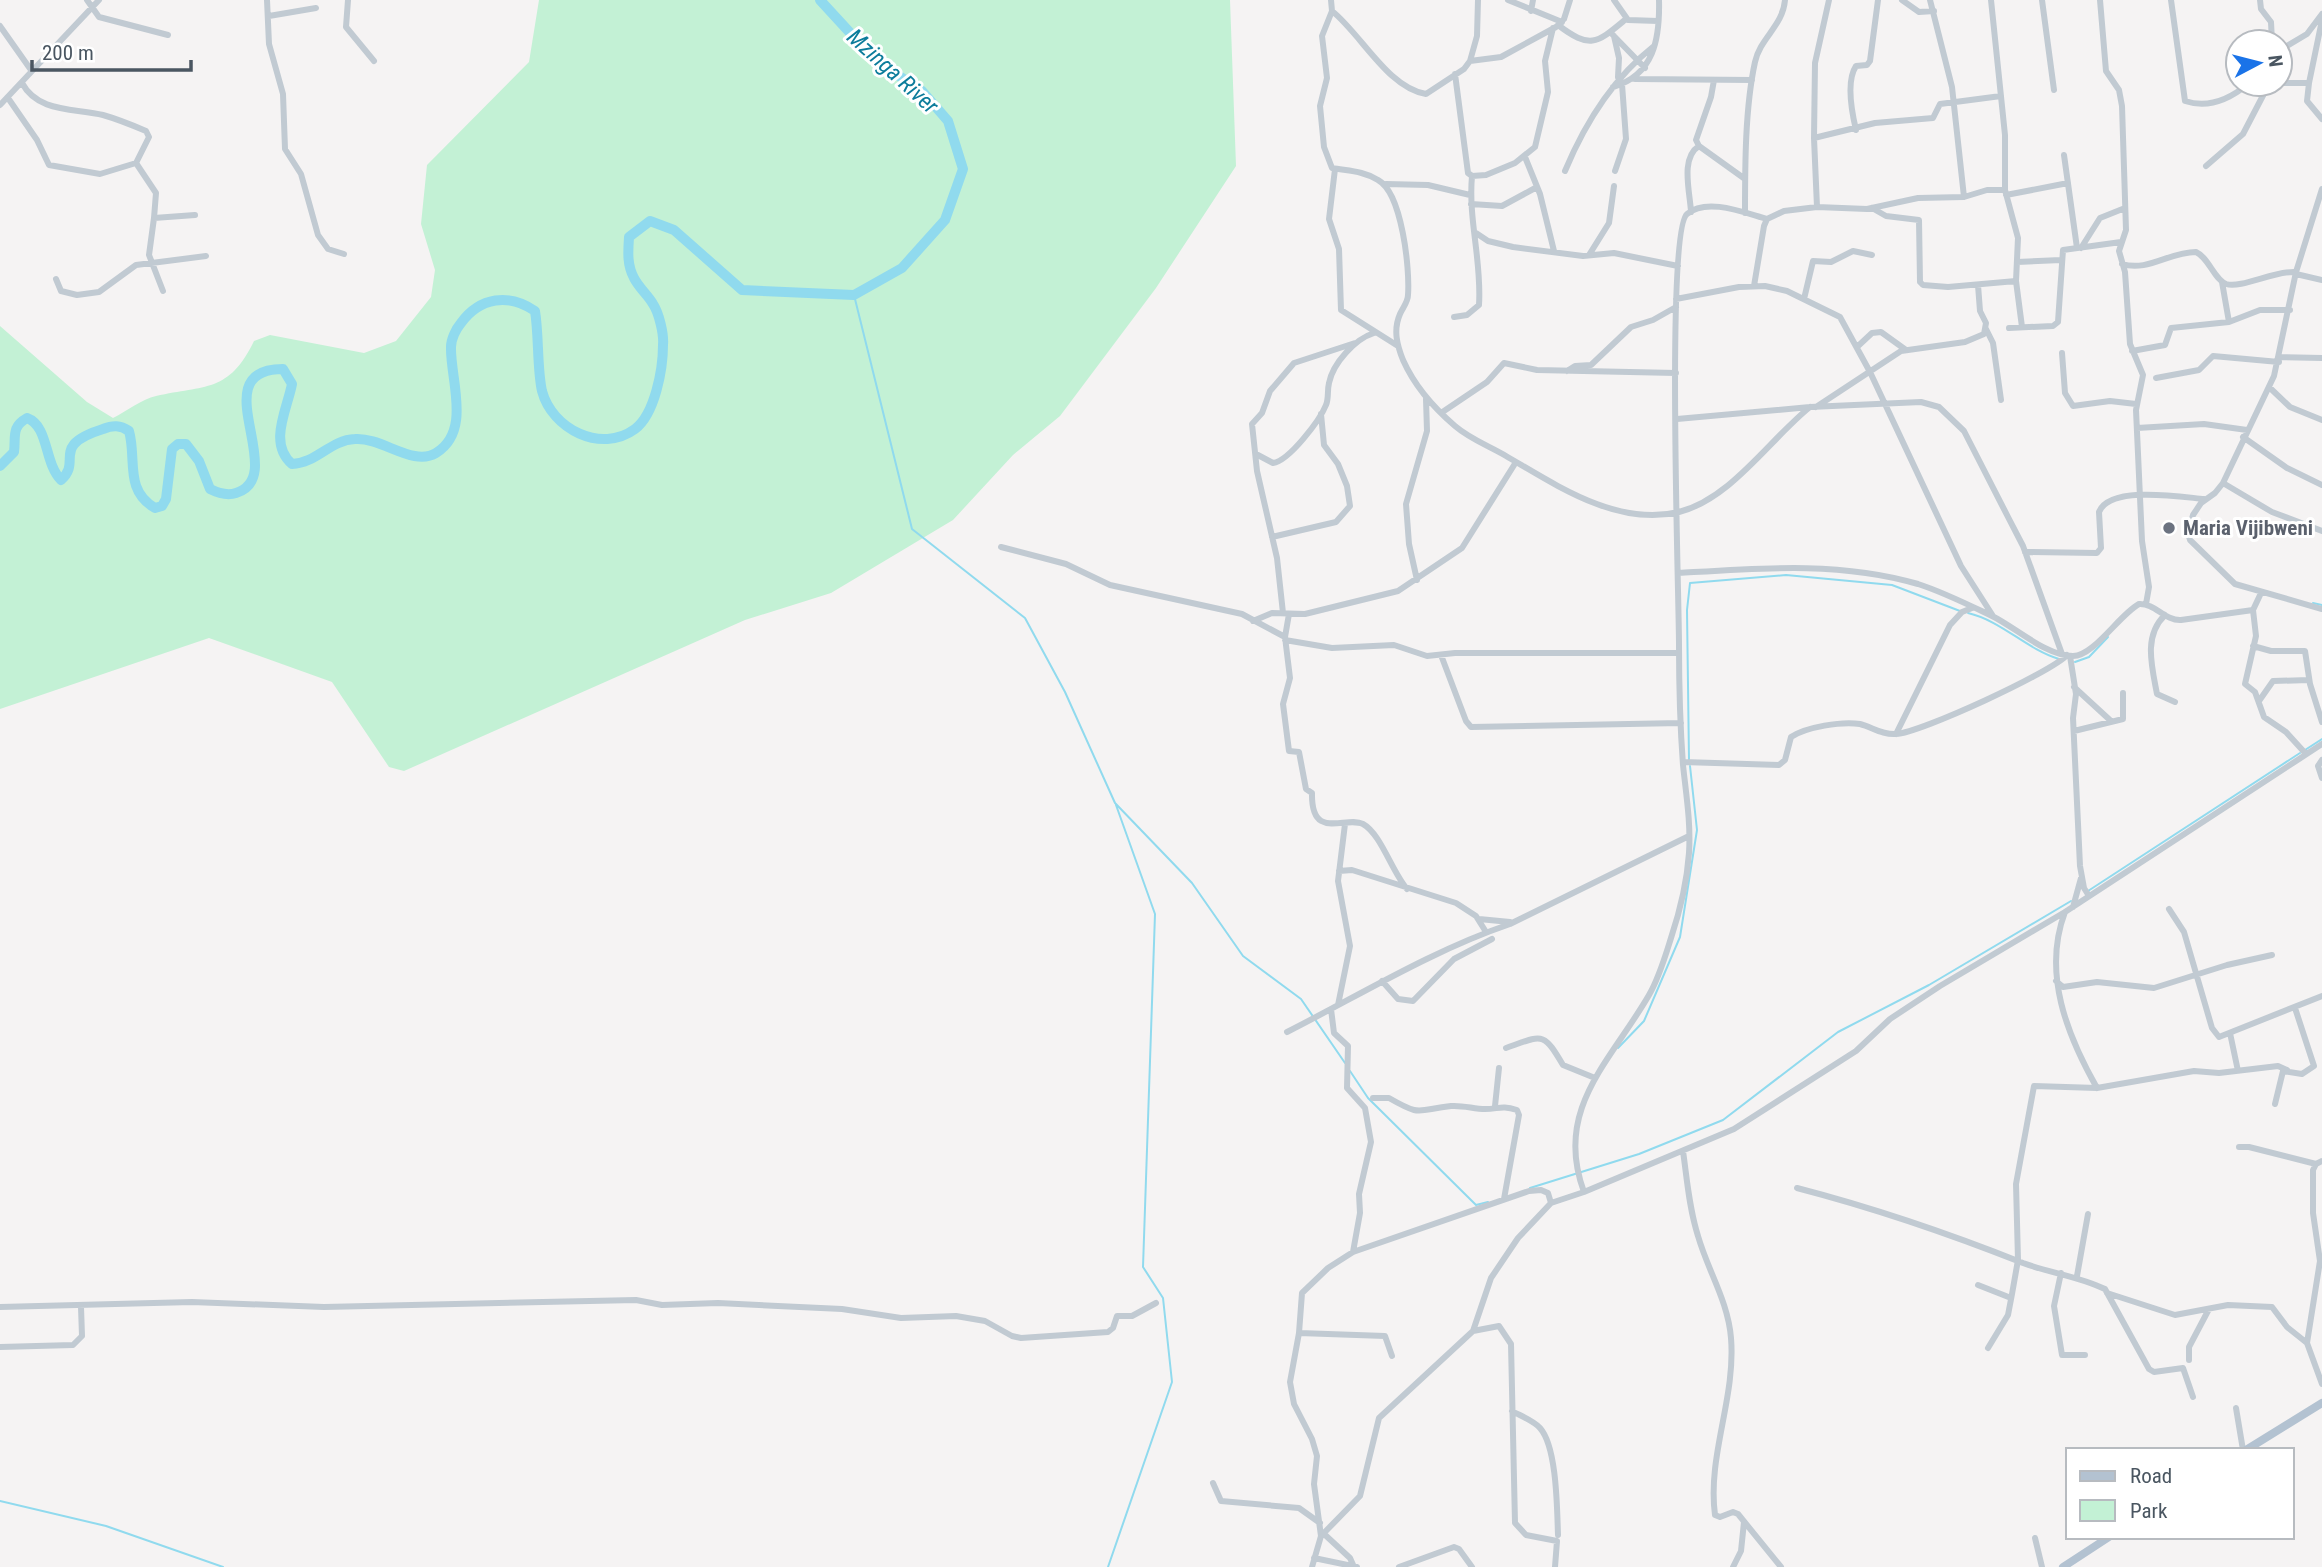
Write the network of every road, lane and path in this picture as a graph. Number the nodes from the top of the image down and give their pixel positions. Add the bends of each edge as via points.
1 (87, 0) edge
2 (99, 0) edge
3 (267, 0) edge
4 (348, 0) edge
5 (1331, 0) edge
6 (1478, 0) edge
7 (1508, 0) edge
8 (1533, 0) edge
9 (1570, 0) edge
10 (1614, 0) edge
11 (1660, 0) edge
12 (1785, 0) edge
13 (1829, 0) edge
14 (1878, 0) edge
15 (1902, 0) edge
16 (1930, 0) edge
17 (1992, 0) edge
18 (2042, 0) edge
19 (2100, 0) edge
20 (2171, 0) edge
21 (2260, 0) edge
22 (92, 8) junction
23 (316, 8) dead end
24 (1531, 10) junction
25 (1332, 11) junction
26 (1934, 11) junction
27 (2322, 14) edge
28 (270, 16) junction
29 (1626, 19) junction
30 (2322, 20) edge
31 (1658, 21) junction
32 (1558, 25) junction
33 (0, 26) edge
34 (2271, 28) edge
35 (1612, 34) junction
36 (168, 35) dead end
37 (2294, 42) edge
38 (1654, 46) junction
39 (1636, 60) junction
40 (374, 61) dead end
41 (1470, 61) junction
42 (1645, 68) junction
43 (31, 70) junction
44 (1455, 74) junction
45 (1635, 79) junction
46 (1714, 80) junction
47 (1752, 80) junction
48 (1620, 82) junction
49 (22, 83) junction
50 (2294, 83) edge
51 (2309, 83) junction
52 (2054, 90) dead end
53 (2001, 96) junction
54 (8, 98) junction
55 (2229, 98) edge
56 (2262, 98) edge
57 (1954, 102) junction
58 (0, 105) edge
59 (2322, 119) edge
60 (1856, 130) junction
61 (1814, 138) junction
62 (1699, 146) junction
63 (2064, 155) dead end
64 (1525, 157) junction
65 (136, 163) junction
66 (2206, 166) dead end
67 (1335, 169) junction
68 (1565, 171) dead end
69 (1615, 171) dead end
70 (1472, 176) junction
71 (1745, 179) junction
72 (2068, 183) junction
73 (1384, 184) junction
74 (1614, 186) dead end
75 (1537, 187) junction
76 (2322, 189) edge
77 (2005, 192) junction
78 (1471, 195) junction
79 (1964, 197) junction
80 (1471, 204) junction
81 (1817, 207) junction
82 (1872, 208) junction
83 (2125, 208) junction
84 (2320, 210) edge
85 (1691, 212) junction
86 (1745, 213) junction
87 (195, 215) dead end
88 (154, 218) junction
89 (1767, 219) junction
90 (1476, 233) junction
91 (2120, 242) junction
92 (2079, 248) junction
93 (1554, 251) junction
94 (344, 254) dead end
95 (1589, 255) junction
96 (205, 256) dead end
97 (1872, 256) dead end
98 (2061, 260) junction
99 (2017, 262) junction
100 (151, 264) junction
101 (2122, 264) junction
102 (1678, 266) junction
103 (2296, 273) junction
104 (57, 279) dead end
105 (2322, 280) edge
106 (2016, 281) junction
107 (2222, 281) junction
108 (1978, 285) junction
109 (1754, 286) junction
110 (163, 291) dead end
111 (1804, 299) junction
112 (1676, 303) junction
113 (2290, 310) junction
114 (1454, 317) dead end
115 (2229, 322) junction
116 (2009, 327) dead end
117 (2022, 327) junction
118 (1986, 329) junction
119 (1374, 333) junction
120 (1355, 344) junction
121 (1398, 346) junction
122 (1857, 347) junction
123 (1906, 350) junction
124 (2132, 351) junction
125 (2062, 353) dead end
126 (2322, 358) edge
127 (2279, 359) junction
128 (1567, 371) junction
129 (1870, 372) junction
130 (1676, 373) junction
131 (2156, 378) dead end
132 (2269, 387) junction
133 (1426, 397) junction
134 (2001, 400) dead end
135 (1885, 404) junction
136 (2136, 404) junction
137 (1812, 407) junction
138 (1322, 413) junction
139 (1441, 413) junction
140 (1676, 419) junction
141 (2322, 420) edge
142 (2137, 428) junction
143 (2247, 430) junction
144 (2243, 437) junction
145 (1256, 454) junction
146 (1516, 462) junction
147 (1270, 463) junction
148 (1258, 476) junction
149 (2223, 483) junction
150 (2322, 485) edge
151 (2141, 495) junction
152 (2204, 499) junction
153 (1678, 512) junction
154 (2322, 531) edge
155 (1272, 537) junction
156 (1001, 547) dead end
157 (2025, 552) junction
158 (1679, 573) junction
159 (1417, 579) junction
160 (2261, 593) junction
161 (1957, 601) junction
162 (2146, 604) junction
163 (1972, 608) junction
164 (2253, 610) junction
165 (2322, 610) edge
166 (1286, 614) junction
167 (2165, 615) junction
168 (1994, 617) junction
169 (1956, 618) junction
170 (1253, 621) junction
171 (1285, 639) junction
172 (2253, 646) junction
173 (1679, 653) junction
174 (1441, 655) junction
175 (2067, 655) junction
176 (2309, 680) junction
177 (2074, 687) junction
178 (2123, 693) dead end
179 (2259, 701) junction
180 (2175, 702) dead end
181 (2111, 721) junction
182 (2322, 722) edge
183 (1681, 723) junction
184 (2074, 731) junction
185 (1896, 734) junction
186 (2322, 744) edge
187 (2305, 754) junction
188 (2322, 760) edge
189 (1683, 762) junction
190 (2322, 778) edge
191 (1345, 824) junction
192 (1689, 836) junction
193 (1339, 871) junction
194 (2081, 877) junction
195 (1407, 889) junction
196 (2089, 896) junction
197 (2073, 907) junction
198 (2169, 909) dead end
199 (2065, 912) junction
200 (1478, 919) junction
201 (1515, 922) junction
202 (1486, 932) junction
203 (1492, 939) dead end
204 (2272, 955) dead end
205 (2196, 974) junction
206 (1382, 981) junction
207 (2056, 981) junction
208 (2322, 996) edge
209 (1334, 1007) junction
210 (2295, 1008) junction
211 (1287, 1032) dead end
212 (2230, 1033) junction
213 (1506, 1048) dead end
214 (1499, 1068) dead end
215 (2287, 1070) junction
216 (2238, 1071) junction
217 (1595, 1078) junction
218 (2097, 1088) junction
219 (1373, 1098) dead end
220 (2275, 1104) dead end
221 (1495, 1106) junction
222 (2239, 1147) dead end
223 (1683, 1151) junction
224 (2319, 1163) edge
225 (1797, 1188) dead end
226 (1584, 1192) junction
227 (1504, 1199) junction
228 (1551, 1203) junction
229 (2322, 1207) edge
230 (2313, 1208) junction
231 (2088, 1214) dead end
232 (1353, 1252) junction
233 (2018, 1260) junction
234 (2061, 1273) junction
235 (2077, 1276) junction
236 (1978, 1285) dead end
237 (2106, 1293) junction
238 (2011, 1298) junction
239 (1156, 1303) dead end
240 (0, 1307) edge
241 (81, 1307) junction
242 (2210, 1307) junction
243 (1473, 1331) junction
244 (1299, 1333) junction
245 (2307, 1343) junction
246 (0, 1347) edge
247 (1988, 1348) dead end
248 (2085, 1355) dead end
249 (1392, 1356) dead end
250 (2189, 1360) dead end
251 (2322, 1384) edge
252 (2193, 1397) dead end
253 (2322, 1403) edge
254 (2236, 1408) dead end
255 (1513, 1411) junction
256 (2245, 1448) edge
257 (2248, 1448) edge
258 (1213, 1483) dead end
259 (1744, 1522) junction
260 (1320, 1523) junction
261 (1322, 1534) junction
262 (1558, 1535) dead end
263 (2035, 1538) dead end
264 (2106, 1539) edge
265 (1314, 1558) junction
266 (1467, 1559) junction
267 (2069, 1565) edge
268 (1312, 1567) edge
269 (1355, 1567) edge
270 (1399, 1567) edge
271 (1465, 1567) edge
272 (1472, 1567) edge
273 (1555, 1567) edge
274 (1733, 1567) edge
275 (1781, 1567) edge
276 (2042, 1567) edge

1 - 22 street
2 - 22 street
3 - 28 street
4 - 40 street via 346,27
5 - 25 street
6 - 41 street via 1477,36
7 - 24 street
8 - 24 street
9 - 32 street
10 - 29 street
11 - 31 street
12 - 47 street via 1781,19 1757,55
13 - 61 street via 1815,63
14 - 60 street via 1870,61 1852,70
15 - 26 street via 1919,12
16 - 26 street
17 - 53 street
18 - 52 street
19 - 83 street via 2106,71 2122,101
20 - 55 street via 2185,101 2196,105
21 - 34 street
22 - 36 street via 99,17
22 - 43 street
23 - 28 street
24 - 32 street
25 - 44 street via 1384,68 1409,88 1429,94
25 - 67 street via 1322,36 1327,79 1320,106 1327,158
26 - 57 street
27 - 37 street via 2307,34
28 - 94 street via 269,44 284,94 285,149 301,174 318,235 328,249
29 - 31 street
29 - 35 street
30 - 51 street
31 - 38 street
32 - 35 street via 1583,42
32 - 41 street via 1501,57
32 - 64 street via 1545,61 1548,92 1540,137
33 - 43 street
35 - 39 street
35 - 48 street
38 - 39 street
38 - 42 street
39 - 42 street
39 - 48 street
41 - 44 street
42 - 45 street
43 - 49 street
44 - 70 street via 1467,170
45 - 46 street
45 - 48 street
46 - 47 street
46 - 62 street via 1698,133
47 - 71 street
48 - 68 street via 1611,88 1584,130
48 - 69 street via 1626,139
49 - 54 street
49 - 65 street via 28,93 52,106 106,116 146,131 149,137
50 - 51 street
51 - 59 street via 2307,101
53 - 57 street
53 - 77 street
54 - 58 street
54 - 65 street via 49,165 100,174
56 - 66 street via 2243,134
57 - 60 street via 1938,104 1934,118 1882,122
57 - 79 street
60 - 61 street
61 - 81 street
62 - 71 street
62 - 85 street via 1692,151 1688,165
63 - 72 street
64 - 70 street via 1486,175
64 - 75 street
65 - 88 street via 156,193
67 - 73 street via 1360,172
67 - 119 street via 1329,219 1339,248 1341,310
70 - 78 street
71 - 86 street
72 - 77 street
72 - 92 street
73 - 78 street via 1428,185
73 - 121 street via 1401,221 1407,279 1408,299 1396,326
74 - 95 street via 1609,223
75 - 80 street via 1502,205
75 - 93 street
76 - 84 street
77 - 79 street via 1987,190
77 - 99 street via 2018,239
78 - 80 street
79 - 82 street via 1918,198
80 - 90 street
81 - 82 street
81 - 89 street via 1784,211
82 - 108 street via 1886,216 1920,222 1923,285
83 - 91 street via 2126,230
83 - 92 street via 2100,218
84 - 103 street
85 - 86 street via 1713,207
85 - 102 street via 1680,226
86 - 89 street
87 - 88 street
88 - 100 street
89 - 109 street
90 - 93 street via 1497,244
90 - 114 street via 1479,305 1467,316
91 - 92 street
91 - 101 street
92 - 98 street via 2063,250
93 - 95 street
95 - 102 street via 1614,253
96 - 100 street
97 - 111 street via 1853,251 1831,262 1814,261
98 - 99 street
98 - 117 street via 2058,322
99 - 106 street
100 - 104 street via 128,268 99,292 77,295 61,291
100 - 110 street
101 - 107 street via 2144,267 2166,257 2196,252
101 - 124 street
102 - 112 street
103 - 105 street
103 - 107 street via 2275,273 2234,284
103 - 113 street
106 - 108 street
106 - 117 street
107 - 115 street
108 - 118 street
109 - 111 street via 1774,287
109 - 112 street
111 - 122 street via 1840,317
112 - 128 street via 1653,320 1631,327 1591,365
112 - 130 street
113 - 115 street via 2260,310
113 - 127 street
115 - 124 street via 2171,328 2165,345
116 - 117 street
118 - 123 street via 1965,342
118 - 134 street via 1993,343
119 - 120 street
119 - 121 street
120 - 138 street via 1331,377
120 - 145 street via 1304,359 1287,369 1252,424
121 - 133 street
122 - 123 street via 1881,332
122 - 129 street
123 - 129 street
124 - 136 street via 2143,375
125 - 136 street via 2065,393 2073,406
126 - 127 street
127 - 131 street via 2213,356 2199,370
127 - 132 street
128 - 130 street
128 - 139 street via 1501,364 1486,382
129 - 135 street
129 - 137 street
130 - 140 street
132 - 141 street via 2290,407
132 - 143 street
133 - 139 street
133 - 159 street via 1427,431 1406,504
135 - 137 street
135 - 157 street via 1931,404 1952,417 1969,439
135 - 168 street via 1961,566
136 - 142 street
137 - 140 street
137 - 153 street via 1748,470
138 - 147 street via 1288,456
138 - 155 street via 1324,445 1338,464 1350,506 1336,522
139 - 146 street via 1461,431
140 - 153 street
142 - 143 street via 2204,424
142 - 151 street
143 - 144 street
144 - 149 street
144 - 150 street via 2287,468
145 - 147 street
145 - 148 street
146 - 153 street via 1556,486 1611,508 1633,513
146 - 159 street via 1462,548
147 - 148 street
148 - 155 street
149 - 152 street
149 - 154 street via 2272,512
151 - 152 street
151 - 157 street via 2101,507 2097,518 2101,548 2097,553
151 - 162 street via 2149,587
152 - 160 street via 2193,515 2190,540 2235,584
153 - 158 street
155 - 166 street
156 - 170 street via 1066,564 1110,585 1227,610
157 - 175 street
158 - 161 street via 1759,567 1848,571 1918,584
158 - 173 street
159 - 166 street via 1382,597
160 - 164 street
160 - 165 street
161 - 163 street
161 - 169 street
162 - 167 street
162 - 175 street via 2134,607 2088,650
163 - 168 street
163 - 169 street
164 - 167 street via 2176,621
164 - 172 street via 2257,627
166 - 170 street
166 - 171 street
167 - 180 street via 2152,631 2151,655 2157,694
168 - 175 street
169 - 185 street
170 - 171 street
171 - 174 street via 1332,648 1394,645 1417,655
171 - 191 street via 1290,678 1283,704 1289,751 1299,752 1306,789 1312,793 1317,814 1334,826
172 - 176 street via 2305,651
172 - 179 street via 2245,682
173 - 174 street
173 - 183 street
174 - 183 street via 1472,727
175 - 177 street
175 - 185 street via 1942,721
176 - 179 street via 2273,681
176 - 182 street
177 - 181 street
177 - 184 street
178 - 181 street via 2123,717
179 - 187 street via 2264,717 2286,732
181 - 184 street
183 - 189 street
184 - 194 street
185 - 189 street via 1861,724 1839,725 1795,734 1779,765
186 - 187 street
187 - 196 street
188 - 190 street via 2318,766
189 - 192 street
191 - 193 street
191 - 195 street via 1359,822 1371,831
192 - 201 street
192 - 217 street via 1682,897 1659,973
193 - 195 street via 1352,870
193 - 209 street via 1350,946
194 - 196 street
194 - 197 street
195 - 200 street via 1456,904
196 - 197 street
197 - 199 street
198 - 205 street via 2183,929
199 - 207 street via 2057,938
199 - 223 street via 1940,986 1890,1019 1856,1051 1734,1129
200 - 201 street
200 - 202 street
201 - 202 street
202 - 206 street
203 - 206 street via 1465,950 1413,1001 1398,999
204 - 205 street
205 - 207 street via 2150,989 2102,982 2063,987
205 - 212 street via 2212,1030 2219,1037
206 - 209 street
207 - 218 street via 2077,1053
208 - 210 street
209 - 211 street
209 - 232 street via 1334,1033 1348,1046 1347,1088 1364,1107 1370,1134
210 - 212 street
210 - 215 street via 2314,1063 2306,1073
212 - 216 street
213 - 217 street via 1544,1039 1553,1045 1563,1065
214 - 221 street
215 - 216 street via 2278,1066
215 - 220 street via 2282,1072
216 - 218 street via 2194,1071
217 - 226 street via 1575,1130 1577,1172
218 - 233 street via 2034,1086 2016,1184
219 - 221 street via 1389,1098 1399,1107 1422,1112 1451,1106
221 - 227 street via 1519,1113
222 - 224 street
223 - 226 street
223 - 259 street via 1698,1238 1714,1272 1731,1336 1729,1395 1715,1480 1716,1515 1736,1513
224 - 230 street
225 - 233 street
226 - 228 street
227 - 228 street via 1542,1190
227 - 232 street
228 - 243 street via 1518,1238 1491,1278
229 - 230 street
230 - 245 street via 2320,1261
231 - 235 street
232 - 244 street via 1301,1293
233 - 234 street
233 - 238 street
234 - 235 street
234 - 248 street via 2054,1306 2062,1355
235 - 237 street
236 - 238 street
237 - 242 street via 2175,1315
237 - 252 street via 2149,1369 2183,1368
238 - 247 street via 2008,1315
239 - 241 street via 1132,1316 1117,1316 1108,1332 1043,1338 1012,1336 985,1321 956,1316 901,1318 842,1309 662,1305 636,1300 416,1306 192,1302
240 - 241 street
241 - 246 street via 82,1336 73,1345
242 - 245 street via 2272,1307
242 - 250 street via 2189,1347
243 - 255 street via 1499,1326 1511,1344
243 - 261 street via 1379,1418 1360,1496
244 - 249 street via 1385,1336
244 - 260 street via 1290,1382 1296,1409 1315,1448
245 - 251 street
253 - 257 main road
254 - 256 street
255 - 262 street via 1537,1425 1545,1436
255 - 273 street via 1515,1523 1526,1535 1557,1541
258 - 260 street via 1221,1501 1299,1508
259 - 274 street via 1741,1551
259 - 275 street
260 - 261 street
261 - 265 street
261 - 269 street
263 - 276 street
264 - 267 main road
265 - 268 street
265 - 269 street
266 - 270 street via 1454,1547
266 - 271 street
266 - 272 street

